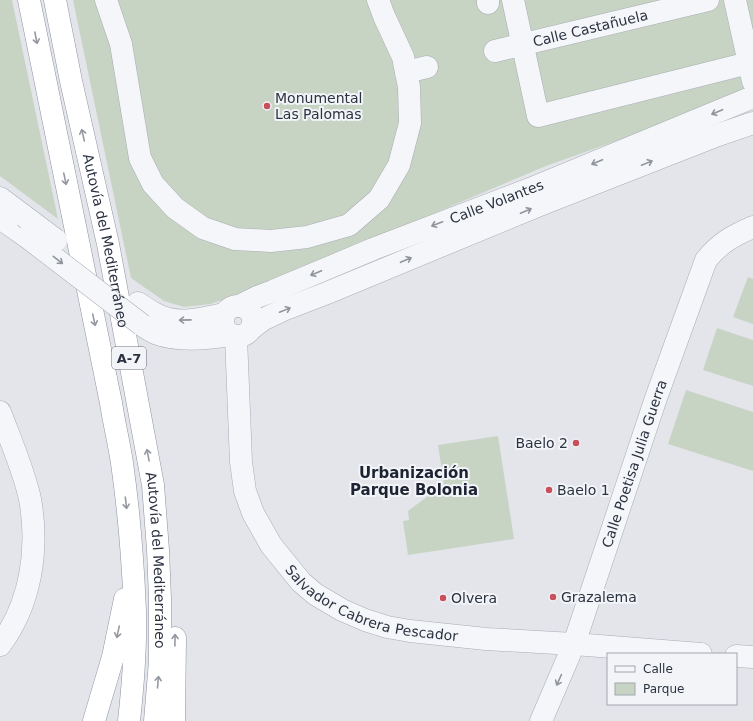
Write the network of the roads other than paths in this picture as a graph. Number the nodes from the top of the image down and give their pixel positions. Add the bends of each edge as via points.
1 (29, 0) edge
2 (55, 0) edge
3 (106, 0) edge
4 (378, 0) edge
5 (513, 0) edge
6 (708, 0) edge
7 (735, 0) edge
8 (523, 44) junction
9 (495, 51) dead end
10 (427, 67) dead end
11 (406, 72) junction
12 (752, 85) edge
13 (753, 123) edge
14 (564, 185) junction
15 (0, 198) edge
16 (0, 218) edge
17 (26, 226) junction
18 (753, 227) edge
19 (232, 310) junction
20 (239, 333) junction
21 (0, 412) edge
22 (158, 550) junction
23 (132, 567) junction
24 (574, 644) junction
25 (0, 645) edge
26 (688, 653) edge
27 (737, 656) edge
28 (753, 657) edge
29 (94, 721) edge
30 (129, 721) edge
31 (155, 721) edge
32 (174, 721) edge
33 (540, 721) edge

1 -> 23 highway, Autovía del Mediterráneo / A-7 via 122,462
22 -> 2 highway, Autovía del Mediterráneo / A-7 via 153,485 108,244
3 - 11 street via 122,44 140,158 152,184 175,208 203,228 235,239 271,241 307,237 349,225 379,199 399,165 410,123
4 - 11 street via 403,57
5 - 8 street
6 - 8 street, Calle Castañuela
7 - 12 street
8 - 9 street, Calle Castañuela
8 - 12 street via 538,116
10 - 11 street
12 -> 14 street, Calle Volantes
14 -> 13 street, Calle Volantes
14 -> 19 street, Calle Volantes via 373,249 257,297
20 -> 14 street, Calle Volantes via 283,310 327,293
15 - 17 street
16 - 17 street
19 -> 17 street, Calle Volantes, bridge via 193,320 174,320 155,314
17 -> 20 street, bridge via 154,333 171,338 189,339 217,338
18 - 24 street, Calle Poetisa Julia Guerra via 729,239 715,249 706,260 656,398
19 - 20 street via 222,318 222,323 224,328
20 - 24 street, Salvador Cabrera Pescador via 241,462 245,492 252,513 266,538 301,582 315,594 342,610 387,627 479,638
21 - 25 street via 30,498 34,532 28,586 19,615
31 -> 22 highway, Autovía del Mediterráneo / A-7 via 160,661
32 -> 22 highway via 175,621
23 -> 29 highway via 113,657
23 - 30 highway, Autovía del Mediterráneo / A-7 via 135,612
24 - 26 street, Salvador Cabrera Pescador
24 -> 33 street, Calle Poetisa Julia Guerra
27 - 28 street

